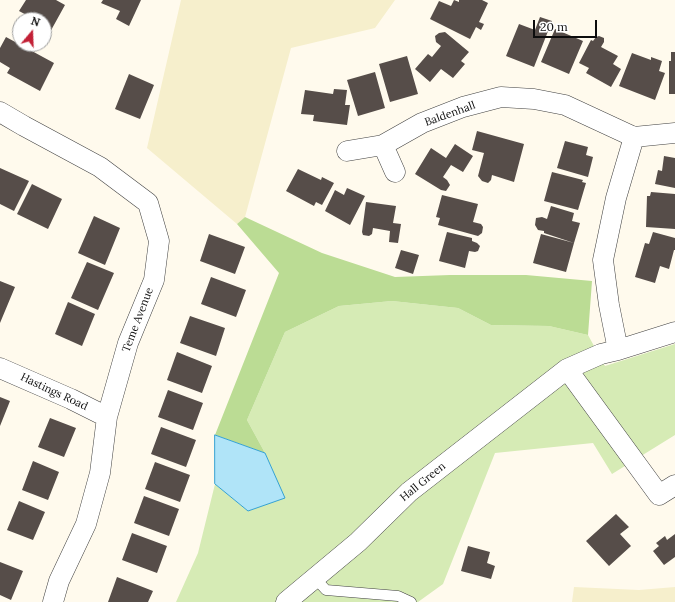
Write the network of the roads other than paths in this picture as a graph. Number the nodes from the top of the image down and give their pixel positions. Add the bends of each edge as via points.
1 (0, 112) edge
2 (675, 133) edge
3 (634, 137) junction
4 (383, 145) junction
5 (347, 151) dead end
6 (395, 172) dead end
7 (675, 332) edge
8 (618, 350) junction
9 (0, 368) edge
10 (568, 369) junction
11 (107, 417) junction
12 (675, 485) edge
13 (315, 578) junction
14 (53, 602) edge
15 (286, 602) edge
16 (411, 602) edge

1 - 11 street, Teme Avenue via 100,167 148,203 159,241 154,280 128,343
2 - 3 street
3 - 4 street, Baldenhall via 565,105 534,99 501,97 463,106 422,123
3 - 8 street via 616,198 603,260
4 - 5 street, Baldenhall
4 - 6 street
7 - 8 street, Hall Green
8 - 10 street, Hall Green via 601,354
9 - 11 street, Hastings Road
10 - 12 street via 659,495
10 - 13 street, Hall Green via 409,492 358,542
11 - 14 street, Teme Avenue via 100,473 86,524 59,581
13 - 15 street, Hall Green
13 - 16 lane via 326,590 398,596

